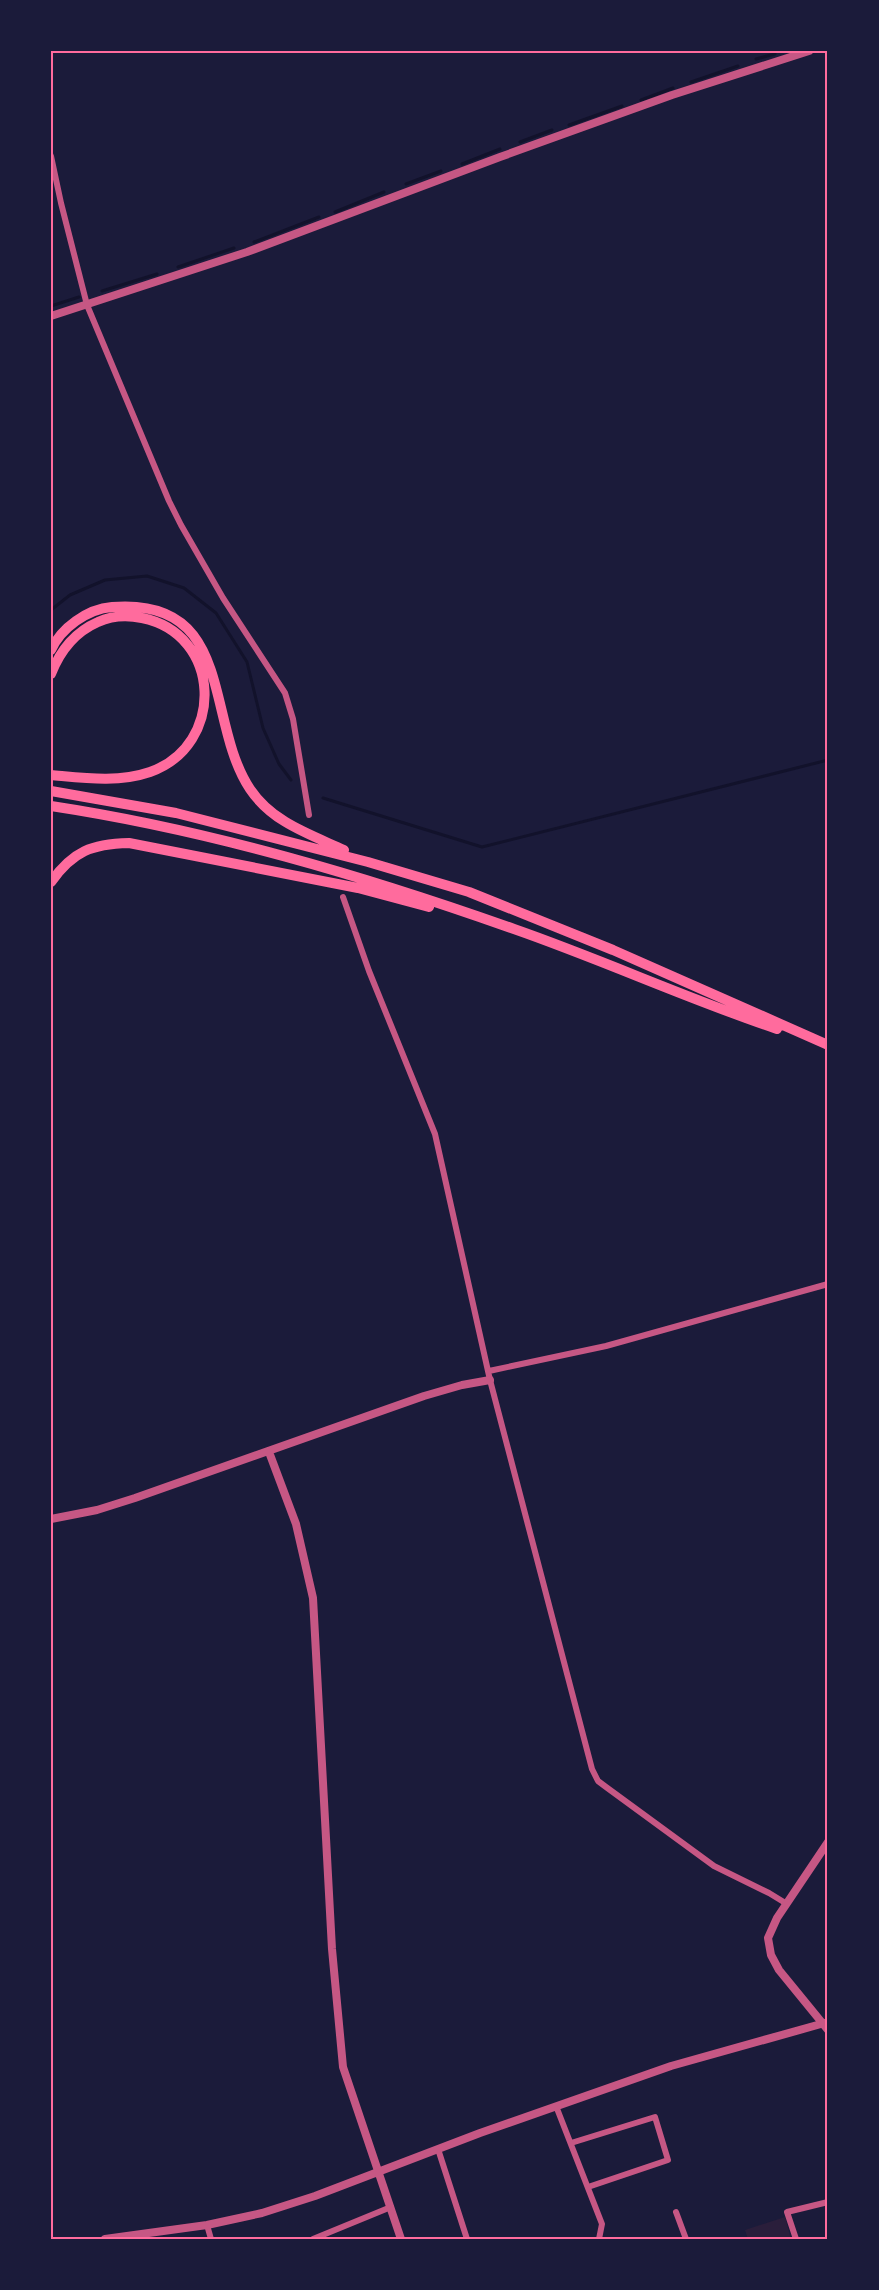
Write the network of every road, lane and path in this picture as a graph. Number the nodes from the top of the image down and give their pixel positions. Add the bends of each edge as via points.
1 (809, 51) edge
2 (51, 156) edge
3 (87, 304) junction
4 (51, 316) edge
5 (51, 650) edge
6 (51, 674) edge
7 (51, 775) edge
8 (51, 790) edge
9 (51, 806) edge
10 (309, 815) dead end
11 (368, 862) junction
12 (51, 882) edge
13 (343, 897) dead end
14 (517, 930) junction
15 (828, 1046) edge
16 (828, 1284) edge
17 (489, 1371) junction
18 (490, 1380) junction
19 (269, 1452) junction
20 (51, 1519) edge
21 (828, 1842) edge
22 (787, 1904) junction
23 (826, 2025) edge
24 (556, 2106) junction
25 (571, 2143) junction
26 (438, 2149) junction
27 (378, 2171) junction
28 (588, 2187) junction
29 (828, 2202) edge
30 (391, 2207) junction
31 (676, 2212) dead end
32 (207, 2225) junction
33 (105, 2239) edge
34 (211, 2239) edge
35 (313, 2239) edge
36 (401, 2239) edge
37 (467, 2239) edge
38 (599, 2239) edge
39 (686, 2239) edge
40 (796, 2239) edge

1 - 3 street via 459,171 247,252
2 - 3 street
3 - 4 street
3 - 10 street via 181,525 285,693
5 - 11 highway via 65,630 104,608 132,606 155,610 177,620 207,658 239,769 265,809
6 - 7 highway via 56,660 83,628 107,618 132,616 155,621 175,632 190,647 199,662 206,690 204,714 196,734 168,763 136,775 105,780
8 - 11 highway via 176,813
9 - 14 highway via 172,829 311,864
11 - 15 highway via 469,892 613,950
12 - 14 highway via 68,861 91,847 129,843 358,888
13 - 17 street via 435,1134
14 - 15 highway via 736,1015
16 - 17 street via 606,1346
17 - 18 street
18 - 19 street via 424,1396
18 - 22 street via 598,1781 714,1866
19 - 20 street via 97,1510
19 - 27 street via 296,1524 313,1598 332,1949 343,2067
21 - 22 street
22 - 23 street via 770,1931 768,1946 780,1970
23 - 24 street via 671,2066
24 - 25 street
24 - 26 street
25 - 28 street
25 - 28 street via 655,2117 668,2160
26 - 27 street
26 - 37 street
27 - 30 street
27 - 32 street via 262,2213
28 - 38 street via 602,2224
29 - 40 street via 787,2212
30 - 35 street
30 - 36 street
31 - 39 street
32 - 33 street
32 - 34 street

